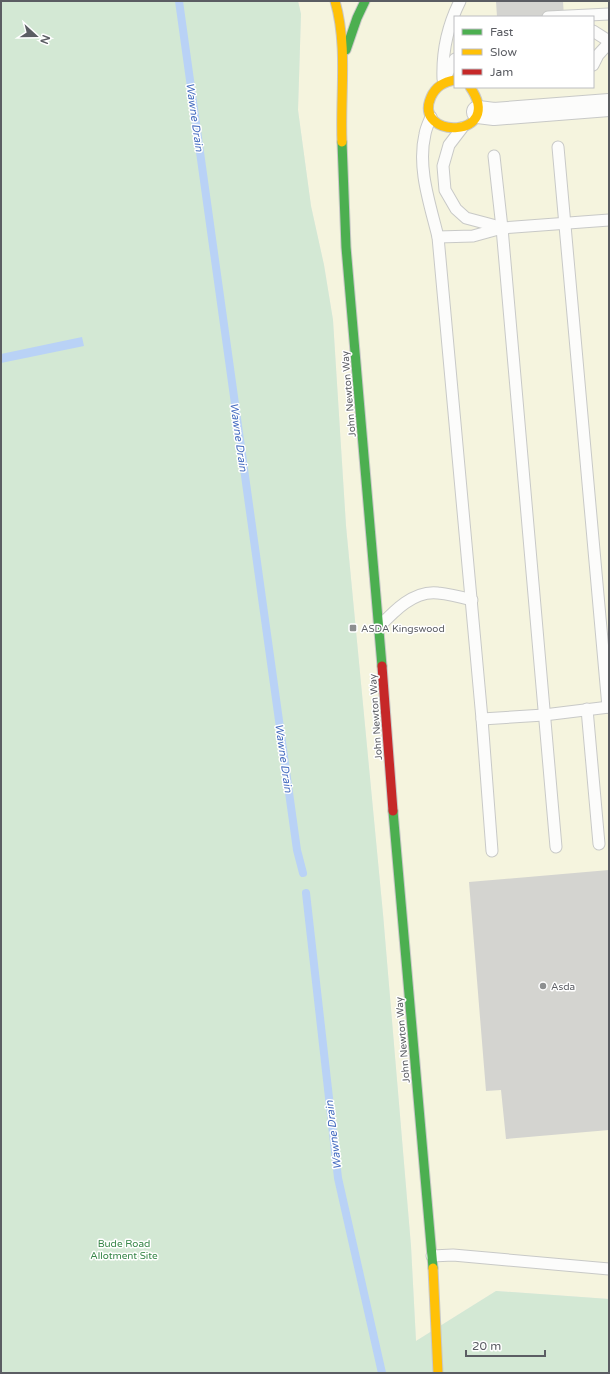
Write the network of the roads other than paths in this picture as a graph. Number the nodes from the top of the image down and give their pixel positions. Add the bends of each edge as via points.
1 (334, 1) edge
2 (365, 1) edge
3 (460, 1) edge
4 (609, 14) edge
5 (570, 16) edge
6 (594, 24) edge
7 (594, 33) edge
8 (609, 42) edge
9 (594, 43) edge
10 (342, 60) junction
11 (454, 61) edge
12 (594, 63) edge
13 (454, 69) edge
14 (454, 76) edge
15 (454, 80) edge
16 (442, 82) junction
17 (471, 88) edge
18 (609, 105) edge
19 (478, 112) junction
20 (431, 117) junction
21 (462, 128) junction
22 (558, 147) dead end
23 (494, 156) dead end
24 (609, 220) edge
25 (564, 224) junction
26 (502, 228) junction
27 (438, 237) junction
28 (472, 600) junction
29 (379, 628) junction
30 (608, 707) edge
31 (587, 709) junction
32 (544, 715) junction
33 (482, 719) junction
34 (600, 844) dead end
35 (556, 847) dead end
36 (492, 850) dead end
37 (432, 1256) junction
38 (609, 1269) edge
39 (438, 1373) edge

1 - 10 street, John Newton Way via 340,18
2 - 10 street, John Newton Way
3 - 16 lane via 452,16 442,62
4 - 5 lane
4 - 6 lane
7 - 8 lane
8 - 9 lane
8 - 12 lane
10 - 29 street, John Newton Way via 341,122 346,247
11 - 16 lane
13 - 16 lane
14 - 16 lane
15 - 16 street
16 - 20 street via 433,90 429,100
17 - 19 street via 478,99
18 - 19 street via 494,114
19 - 21 street via 473,122
20 - 21 street via 449,129
20 - 27 lane via 425,134 422,160
21 - 26 lane via 449,145 443,166 445,190 466,218
22 - 25 lane
23 - 26 lane
24 - 25 lane
25 - 26 lane
25 - 30 lane
26 - 27 lane via 473,236
26 - 32 lane
27 - 28 lane
28 - 29 lane via 437,592 420,595 397,608
28 - 33 lane
29 - 37 street, John Newton Way
30 - 31 lane
31 - 32 lane
31 - 34 lane
32 - 33 lane
32 - 35 lane
33 - 36 lane
37 - 38 lane via 453,1255
37 - 39 street, John Newton Way

